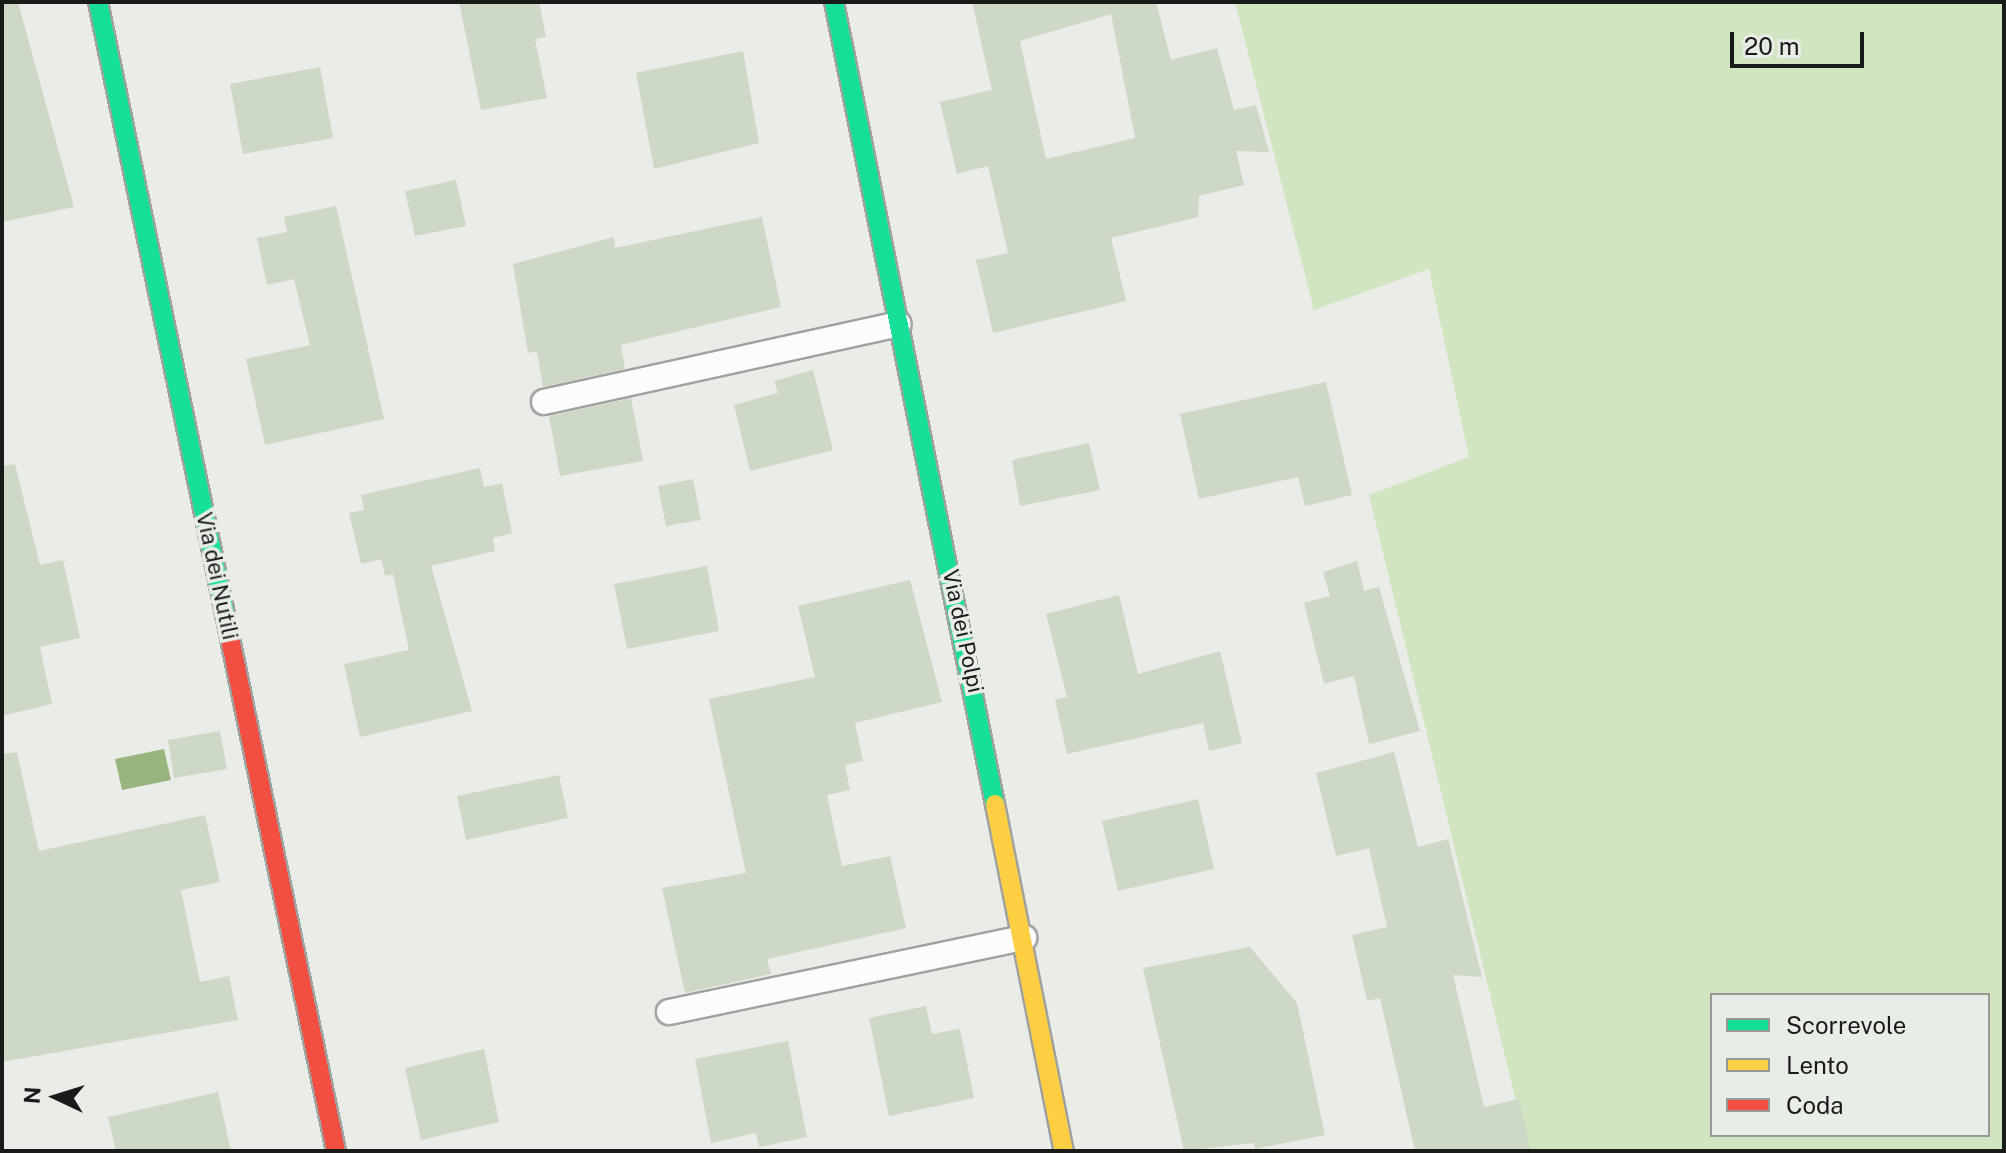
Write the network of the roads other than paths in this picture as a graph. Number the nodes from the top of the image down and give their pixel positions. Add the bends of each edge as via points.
1 (98, 2) edge
2 (834, 2) edge
3 (899, 324) junction
4 (544, 402) dead end
5 (1024, 938) junction
6 (669, 1012) dead end
7 (336, 1151) edge
8 (1064, 1151) edge

1 - 7 street, Via dei Nutili
2 - 3 street, Via dei Polpi
3 - 4 lane
3 - 5 street, Via dei Polpi
5 - 6 lane
5 - 8 street, Via dei Polpi

